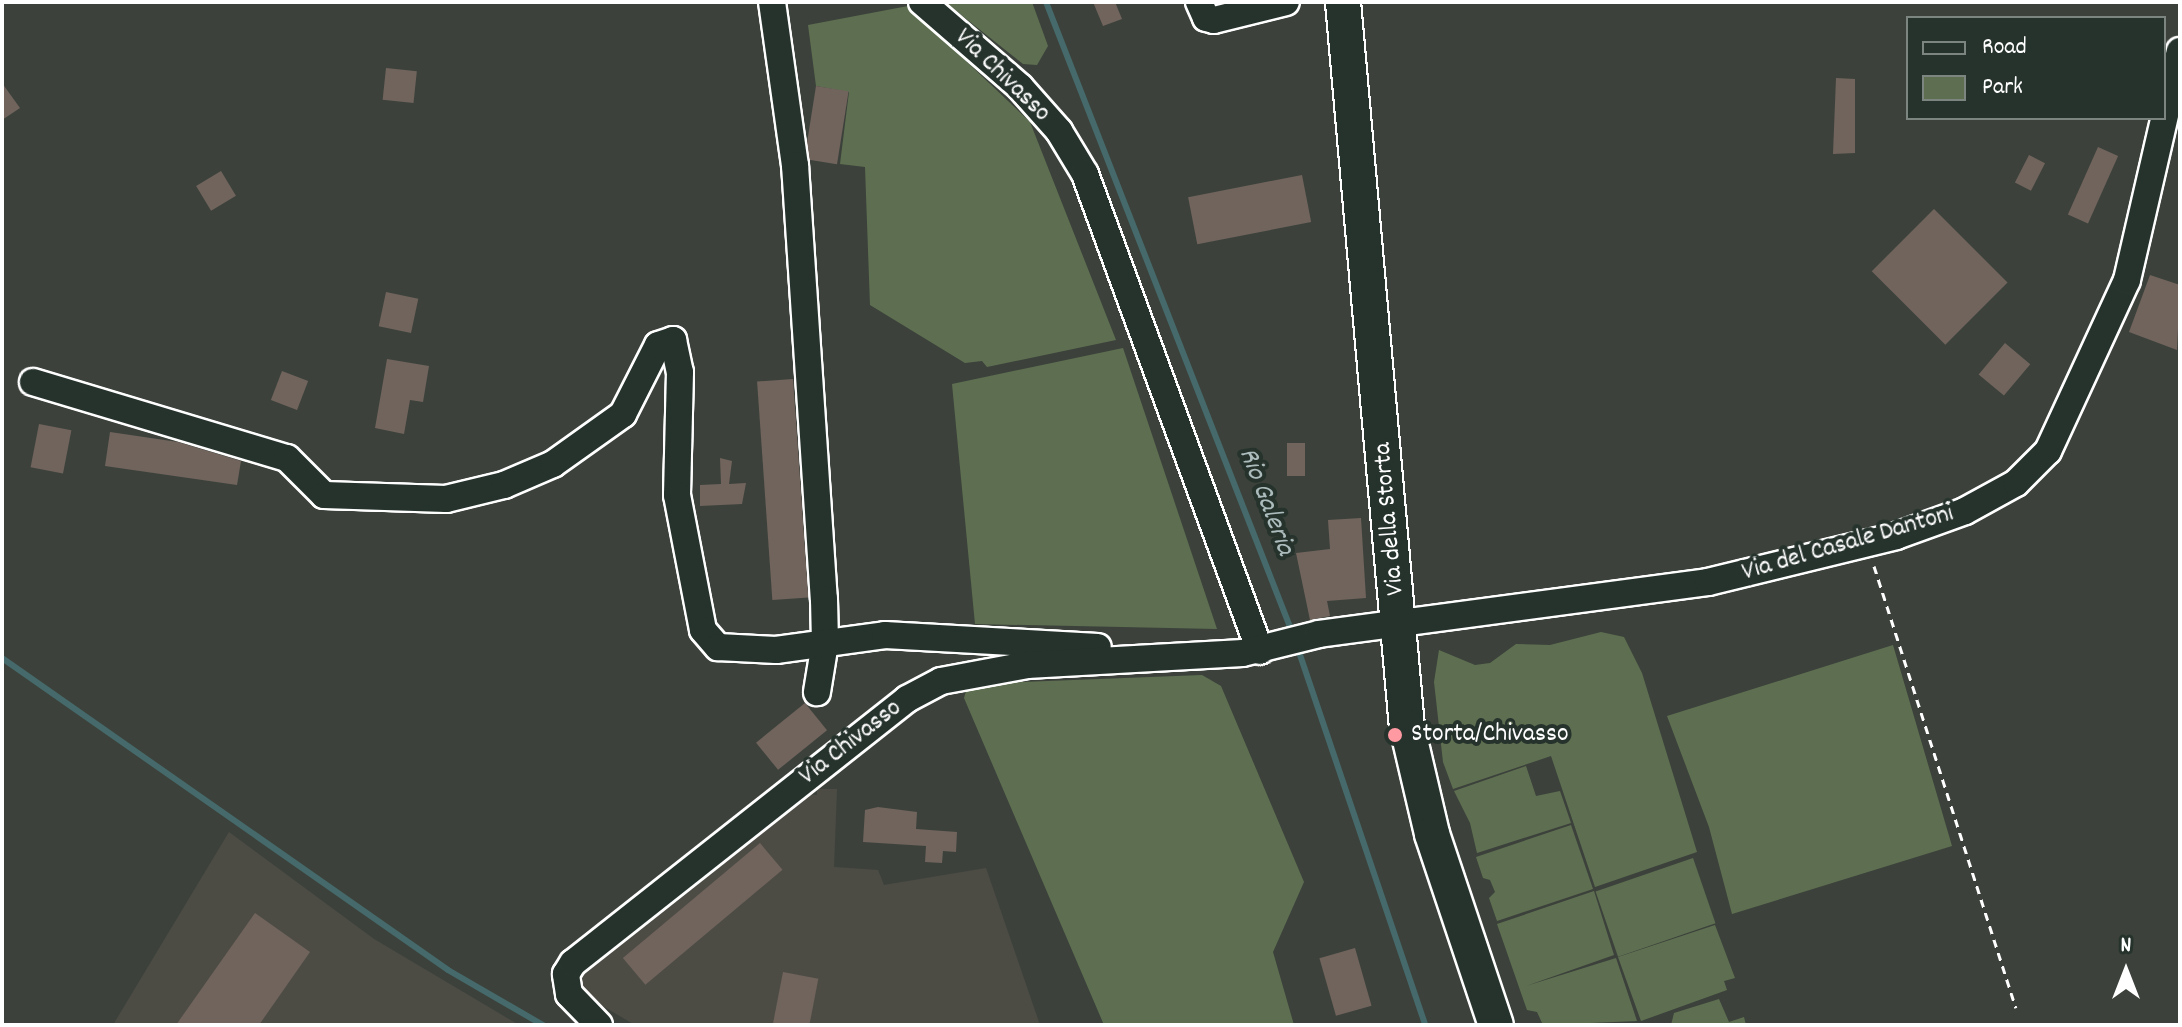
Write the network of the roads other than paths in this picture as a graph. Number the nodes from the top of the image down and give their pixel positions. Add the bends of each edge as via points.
1 (772, 2) edge
2 (922, 2) edge
3 (1199, 2) edge
4 (1286, 2) edge
5 (1343, 2) edge
6 (2180, 51) edge
7 (2166, 111) edge
8 (2164, 120) edge
9 (33, 382) dead end
10 (1400, 626) junction
11 (825, 643) junction
12 (1272, 648) junction
13 (817, 692) dead end
14 (599, 1025) edge
15 (1496, 1025) edge

1 - 11 street via 795,165
2 - 12 street, Via Chivasso via 1020,87 1059,131 1085,174
3 - 4 street via 1206,18 1214,20
5 - 10 main road, Via della Storta
6 - 7 street, Via del Casale Dantoni
8 - 10 street, Via del Casale Dantoni via 2127,280 2048,451 2032,470 1993,496 1867,544 1708,582
9 - 11 street via 287,458 324,495 446,499 504,485 553,464 623,414 658,345 673,340 680,372 677,495 706,638 728,650
10 - 12 street, Via Chivasso via 1319,634
10 - 15 main road, Via della Storta via 1417,777
11 - 12 street via 885,635 1104,647 1242,643
11 - 13 street
12 - 14 street, Via Chivasso via 994,668 923,688 573,963 566,974 569,994

